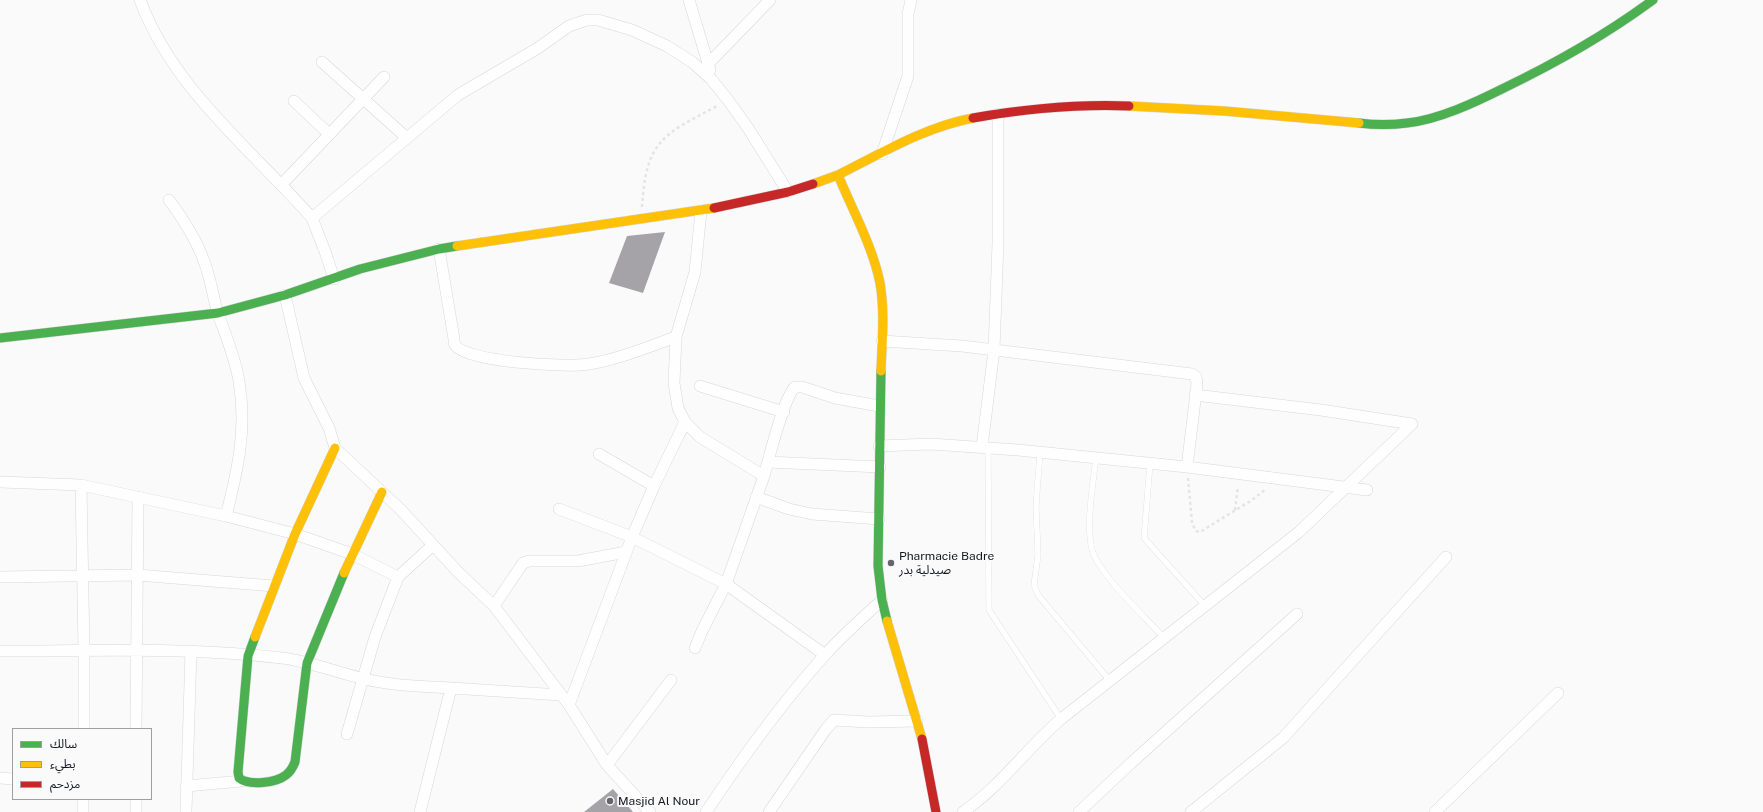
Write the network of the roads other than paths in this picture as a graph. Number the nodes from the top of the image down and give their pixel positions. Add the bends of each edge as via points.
1 (140, 0) edge
2 (688, 0) edge
3 (770, 0) edge
4 (911, 0) edge
5 (1654, 0) edge
6 (322, 62) dead end
7 (709, 63) junction
8 (384, 77) dead end
9 (711, 79) junction
10 (364, 98) junction
11 (294, 101) dead end
12 (998, 114) junction
13 (329, 134) junction
14 (407, 138) junction
15 (882, 154) junction
16 (838, 175) junction
17 (282, 184) junction
18 (788, 192) junction
19 (169, 200) dead end
20 (701, 211) junction
21 (312, 218) junction
22 (439, 249) junction
23 (334, 279) junction
24 (286, 295) junction
25 (218, 313) junction
26 (676, 337) junction
27 (0, 338) edge
28 (882, 340) junction
29 (994, 350) junction
30 (700, 386) dead end
31 (1195, 395) junction
32 (879, 406) junction
33 (784, 412) junction
34 (685, 422) junction
35 (880, 446) junction
36 (985, 447) junction
37 (335, 448) junction
38 (1040, 452) junction
39 (599, 454) dead end
40 (1096, 458) junction
41 (768, 462) junction
42 (1150, 464) junction
43 (880, 467) junction
44 (1187, 467) junction
45 (764, 476) junction
46 (0, 482) edge
47 (81, 485) junction
48 (654, 486) junction
49 (1347, 488) junction
50 (1367, 490) dead end
51 (382, 492) junction
52 (138, 497) junction
53 (756, 497) junction
54 (559, 509) dead end
55 (226, 516) junction
56 (879, 520) junction
57 (295, 534) junction
58 (632, 537) junction
59 (433, 545) junction
60 (626, 552) junction
61 (352, 554) junction
62 (1446, 557) dead end
63 (83, 575) junction
64 (137, 575) junction
65 (398, 577) junction
66 (0, 578) edge
67 (726, 584) junction
68 (274, 586) junction
69 (882, 600) junction
70 (494, 606) junction
71 (1205, 606) junction
72 (1297, 614) dead end
73 (1164, 638) junction
74 (695, 648) dead end
75 (136, 650) junction
76 (0, 651) edge
77 (84, 651) junction
78 (191, 651) junction
79 (825, 655) junction
80 (248, 656) junction
81 (307, 662) junction
82 (362, 679) junction
83 (671, 680) dead end
84 (1110, 681) junction
85 (451, 688) junction
86 (1558, 693) dead end
87 (561, 695) junction
88 (569, 705) junction
89 (1061, 720) junction
90 (917, 721) junction
91 (84, 728) edge
92 (136, 728) edge
93 (347, 734) dead end
94 (607, 765) junction
95 (0, 778) edge
96 (12, 779) edge
97 (242, 780) junction
98 (186, 786) junction
99 (83, 800) edge
100 (136, 800) edge
101 (82, 812) edge
102 (136, 812) edge
103 (186, 812) edge
104 (420, 812) edge
105 (650, 812) edge
106 (706, 812) edge
107 (769, 812) edge
108 (936, 812) edge
109 (962, 812) edge
110 (1079, 812) edge
111 (1191, 812) edge
112 (1435, 812) edge

1 - 17 street via 156,35 188,85 214,116
2 - 7 street
3 - 7 street
4 - 15 street via 908,14 908,76
5 - 12 street via 1629,18 1539,71 1478,101 1408,123 1367,124 1224,111 1120,106 1083,106
6 - 10 street
7 - 9 street
8 - 10 street
9 - 14 street via 692,62 667,46 632,30 598,20 587,20 569,26 538,48 458,95
9 - 18 street via 748,128
10 - 13 street
10 - 14 street
11 - 13 street
12 - 15 street via 944,125 924,132
12 - 29 street via 998,243
13 - 17 street
14 - 21 street
15 - 16 street
16 - 18 street
16 - 28 street via 873,257 882,299
17 - 21 street
18 - 20 street
19 - 25 street via 193,235 205,264
20 - 22 street
20 - 26 street via 695,272
21 - 23 street
22 - 23 street via 360,269
22 - 26 street via 454,339 456,345 468,353 504,361 569,366 605,361
23 - 24 street
24 - 25 street
24 - 37 street via 304,378 329,428
25 - 27 street
25 - 55 street via 230,346 243,419 241,452
26 - 34 street via 674,383 678,408
28 - 29 street
28 - 32 street
29 - 31 street via 1189,373 1197,380
29 - 36 street
30 - 33 street
31 - 44 street
31 - 49 street via 1412,424
32 - 33 street via 835,398 798,386 791,392
32 - 35 street
33 - 41 street
34 - 45 street via 700,437
34 - 48 street
35 - 36 street via 931,444
35 - 43 street
36 - 38 street
36 - 89 lane via 989,610
37 - 51 street
37 - 57 street
38 - 40 street
38 - 84 lane via 1036,506 1038,555 1035,589
39 - 48 street
40 - 42 street
40 - 73 lane via 1090,528 1093,553 1112,581
41 - 43 street
41 - 45 street
42 - 44 street
42 - 71 lane via 1144,538
43 - 56 street
44 - 49 street
45 - 53 street
46 - 47 street
47 - 52 street
47 - 63 street
48 - 58 street
49 - 50 street
49 - 71 street via 1299,532
51 - 59 street
51 - 61 street
52 - 55 street
52 - 64 street
53 - 56 street via 812,514
53 - 67 street
54 - 58 street
55 - 57 street
56 - 69 street via 878,566
57 - 61 street
57 - 68 street
58 - 60 street
58 - 67 street
59 - 65 street
59 - 70 street
60 - 70 street via 578,561 534,560 523,563
60 - 88 street
61 - 65 street
61 - 81 street
62 - 111 street via 1283,738
63 - 64 street
63 - 66 street
63 - 77 street
64 - 68 street
64 - 75 street
65 - 82 street
67 - 74 street
67 - 79 street
68 - 80 street
69 - 79 street
69 - 90 street
70 - 87 street
71 - 73 street
72 - 110 street
73 - 84 street
75 - 77 street
75 - 78 street
75 - 92 street
76 - 77 street
77 - 91 street
78 - 80 street
78 - 98 street
79 - 106 street via 767,725
80 - 81 street
80 - 97 street via 238,772
81 - 82 street
81 - 97 street via 295,762 290,772 284,777 264,782
82 - 85 street
82 - 93 street
83 - 94 street
84 - 89 street
85 - 87 street
85 - 104 street
86 - 112 street
87 - 88 street
88 - 94 street
89 - 109 street via 1030,748 995,787
90 - 107 street via 834,720
90 - 108 street
94 - 105 street
95 - 96 street
97 - 98 street
98 - 103 street
99 - 101 street
100 - 102 street

